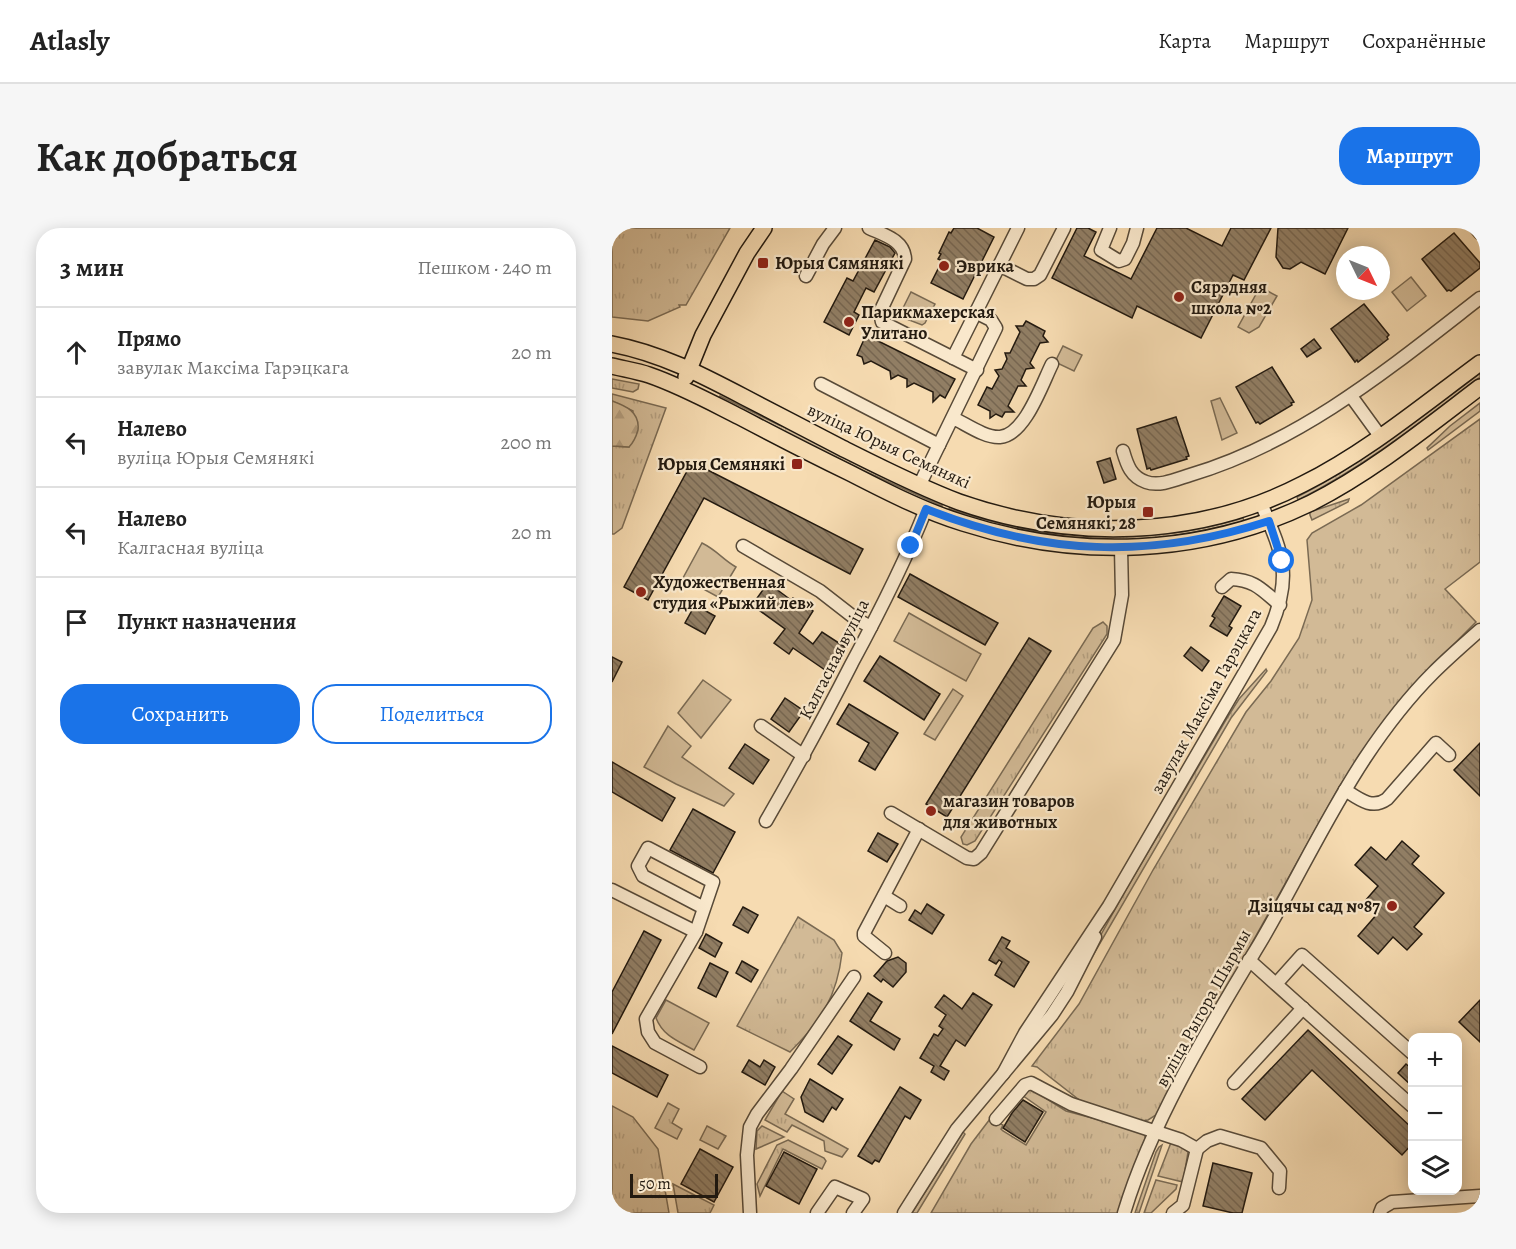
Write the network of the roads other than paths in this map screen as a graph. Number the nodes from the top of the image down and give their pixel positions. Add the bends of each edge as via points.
1 (764, 228) edge
2 (835, 228) edge
3 (869, 228) edge
4 (1018, 228) edge
5 (1064, 228) edge
6 (1110, 228) edge
7 (1136, 228) edge
8 (1476, 228) edge
9 (1480, 233) edge
10 (999, 265) junction
11 (806, 276) dead end
12 (1480, 298) edge
13 (975, 312) junction
14 (612, 344) edge
15 (953, 358) junction
16 (1480, 363) edge
17 (1052, 364) dead end
18 (612, 366) edge
19 (689, 369) junction
20 (977, 370) junction
21 (821, 384) dead end
22 (1480, 387) edge
23 (681, 388) junction
24 (1352, 396) junction
25 (953, 418) junction
26 (1380, 436) junction
27 (939, 445) junction
28 (1123, 451) dead end
29 (919, 486) junction
30 (1261, 503) junction
31 (926, 509) junction
32 (1269, 521) junction
33 (743, 546) dead end
34 (1121, 548) junction
35 (1222, 587) dead end
36 (1280, 604) junction
37 (871, 627) junction
38 (1480, 630) edge
39 (761, 726) dead end
40 (1449, 755) dead end
41 (804, 756) junction
42 (1345, 790) junction
43 (891, 813) dead end
44 (766, 821) dead end
45 (919, 829) junction
46 (612, 890) edge
47 (884, 896) junction
48 (900, 906) dead end
49 (704, 908) junction
50 (696, 933) junction
51 (885, 953) dead end
52 (1249, 960) junction
53 (854, 977) dead end
54 (1276, 984) junction
55 (1303, 1008) junction
56 (1408, 1049) edge
57 (700, 1067) dead end
58 (1234, 1083) dead end
59 (1408, 1102) edge
60 (996, 1119) dead end
61 (1157, 1131) junction
62 (1197, 1149) junction
63 (1279, 1188) dead end
64 (1480, 1196) edge
65 (750, 1213) edge
66 (817, 1213) edge
67 (853, 1213) edge
68 (904, 1213) edge
69 (1124, 1213) edge
70 (1173, 1213) edge
71 (1380, 1213) edge

1 - 19 main road via 703,335
2 - 11 street
3 - 15 street via 896,241 905,252 880,312 882,322
4 - 10 street
5 - 10 street via 1035,279
6 - 7 street via 1101,250 1119,261 1125,259
8 - 9 street
10 - 13 street
12 - 24 street
13 - 15 street
13 - 20 street via 991,320 996,328
14 - 19 main road, вуліца Юрыя Семянякі via 651,353
15 - 20 street
16 - 26 main road, вуліца Юрыя Семянякі
17 - 25 street via 1023,423 1014,432 990,436
18 - 23 main road via 647,374
19 - 23 main road
19 - 29 main road, вуліца Юрыя Семянякі
20 - 25 street
21 - 27 street
22 - 32 main road via 1355,477 1313,502
23 - 31 main road
24 - 26 street
24 - 28 street via 1251,454 1168,482 1152,484 1137,477 1127,465
25 - 27 street
26 - 30 main road, вуліца Юрыя Семянякі via 1324,473
27 - 29 street
29 - 30 main road, вуліца Юрыя Семянякі via 1008,516 1090,528 1183,524
30 - 32 street, завулак Максіма Гарэцкага
31 - 34 main road via 1021,539
31 - 37 street, Калгасная вуліца
32 - 34 main road via 1202,540
32 - 36 street, завулак Максіма Гарэцкага via 1282,561
33 - 37 street via 820,591
34 - 45 street via 1122,595 1114,640 981,853 974,859 967,858
35 - 36 street via 1231,579 1246,580
36 - 68 street, завулак Максіма Гарэцкага via 1244,675 1109,906 1058,1007 957,1129
37 - 41 street, Калгасная вуліца
38 - 42 street, вуліца Рыгора Шырмы via 1433,673 1400,711
39 - 41 street
40 - 42 street via 1436,743 1381,804 1373,805
41 - 44 street, Калгасная вуліца
42 - 52 street, вуліца Рыгора Шырмы
43 - 45 street
45 - 47 street
46 - 50 street
47 - 48 street
47 - 51 street via 864,936
49 - 49 street via 713,882 648,848 638,866 643,876
49 - 50 street
50 - 57 street via 646,1019 655,1043
52 - 54 street
52 - 61 street, вуліца Рыгора Шырмы
53 - 65 street via 750,1127
54 - 55 street
54 - 56 street via 1302,955
55 - 58 street
55 - 59 street
60 - 61 street via 1031,1083 1071,1104
61 - 62 street
61 - 69 street, вуліца Рыгора Шырмы
62 - 63 street via 1216,1132 1261,1148 1280,1171
62 - 70 street via 1183,1205
64 - 71 street via 1392,1202
66 - 67 street via 835,1187 863,1199

